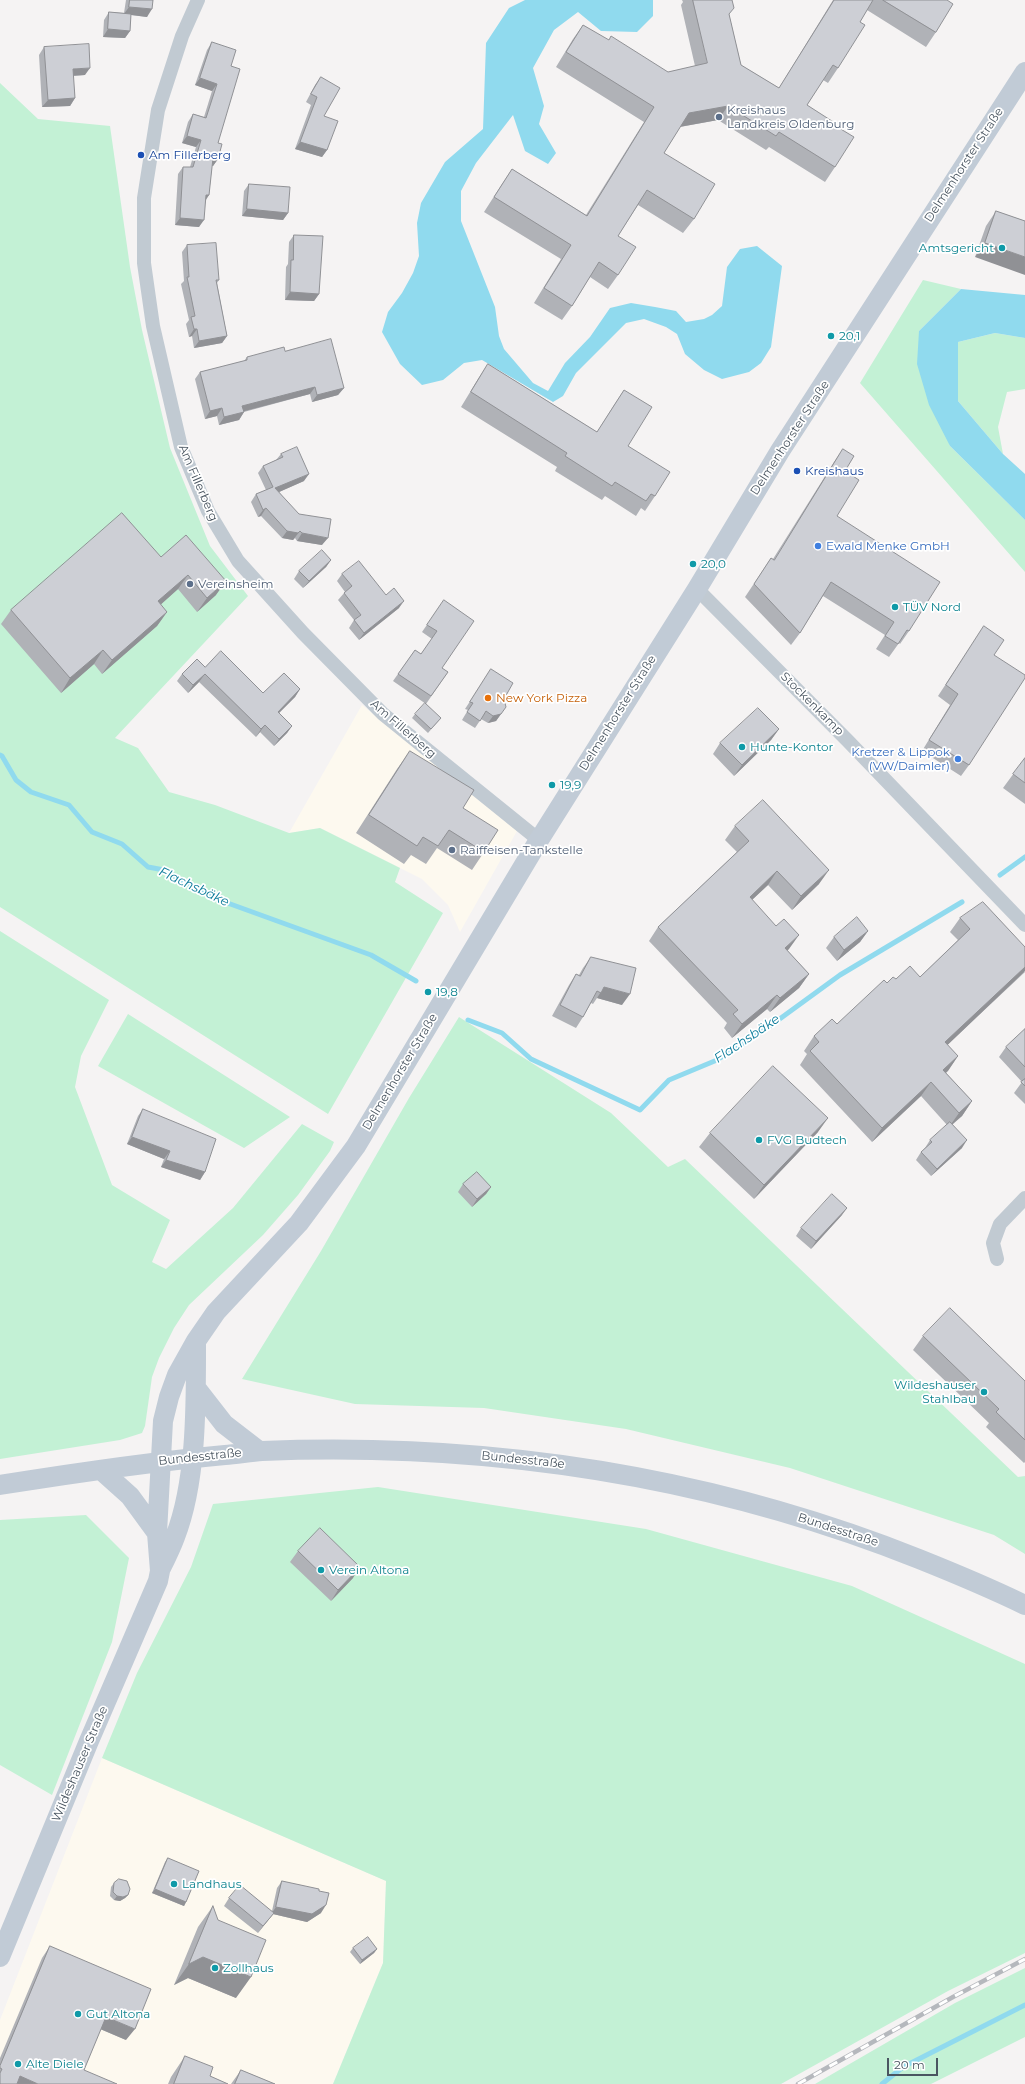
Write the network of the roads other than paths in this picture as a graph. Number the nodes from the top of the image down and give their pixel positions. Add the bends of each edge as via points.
1 (198, 0) edge
2 (1025, 72) edge
3 (697, 589) junction
4 (539, 840) junction
5 (1025, 925) edge
6 (1025, 1198) edge
7 (997, 1260) dead end
8 (196, 1341) junction
9 (196, 1388) junction
10 (259, 1451) junction
11 (192, 1458) junction
12 (160, 1461) junction
13 (101, 1470) junction
14 (0, 1485) edge
15 (157, 1533) junction
16 (160, 1571) junction
17 (1025, 1605) edge
18 (0, 1957) edge

1 - 4 street, Am Fillerberg via 182,36 158,110 143,211 144,263 153,326 181,447 208,512 238,561 303,633 383,714
2 - 3 main road, Delmenhorster Straße via 780,451
3 - 4 main road, Delmenhorster Straße
3 - 5 street, Stockenkamp
4 - 8 main road, Delmenhorster Straße via 356,1146 299,1223 216,1312
6 - 7 street via 1000,1224 993,1243
8 - 9 main road
8 - 12 main road, Delmenhorster Straße via 177,1375 169,1397 163,1421
9 - 10 main road via 224,1424
9 - 11 main road
10 - 11 main road, Bundesstraße
10 - 17 main road, Bundesstraße via 367,1449 515,1458 698,1489 827,1525 945,1570
11 - 12 main road, Bundesstraße
11 - 16 main road, Wildeshauser Straße via 175,1536
12 - 13 main road, Bundesstraße
12 - 15 main road, Wildeshauser Straße
13 - 14 main road, Bundesstraße
13 - 15 main road via 130,1496
15 - 16 main road, Wildeshauser Straße
16 - 18 main road, Wildeshauser Straße via 153,1596

